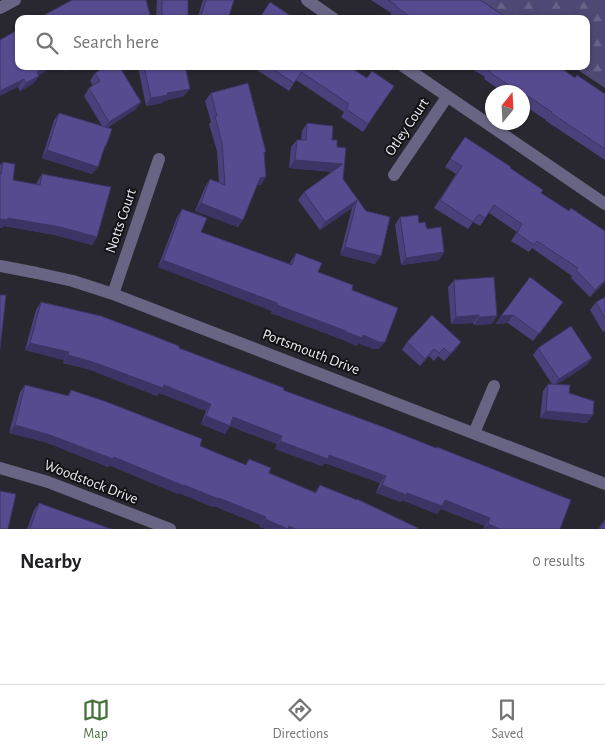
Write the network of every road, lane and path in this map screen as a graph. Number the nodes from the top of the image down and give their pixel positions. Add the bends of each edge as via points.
1 (15, 0) edge
2 (307, 0) edge
3 (0, 8) edge
4 (328, 15) edge
5 (409, 70) edge
6 (447, 97) junction
7 (159, 159) dead end
8 (394, 175) dead end
9 (605, 204) edge
10 (0, 266) edge
11 (113, 294) junction
12 (494, 386) dead end
13 (474, 433) junction
14 (0, 468) edge
15 (605, 484) edge
16 (170, 529) edge

1 - 3 street
2 - 4 street
5 - 6 street
6 - 8 street, Otley Court
6 - 9 street
7 - 11 street, Notts Court
10 - 11 street, Portsmouth Drive via 74,281
11 - 13 street, Portsmouth Drive
12 - 13 street
13 - 15 street, Portsmouth Drive
14 - 16 street, Woodstock Drive via 48,482

